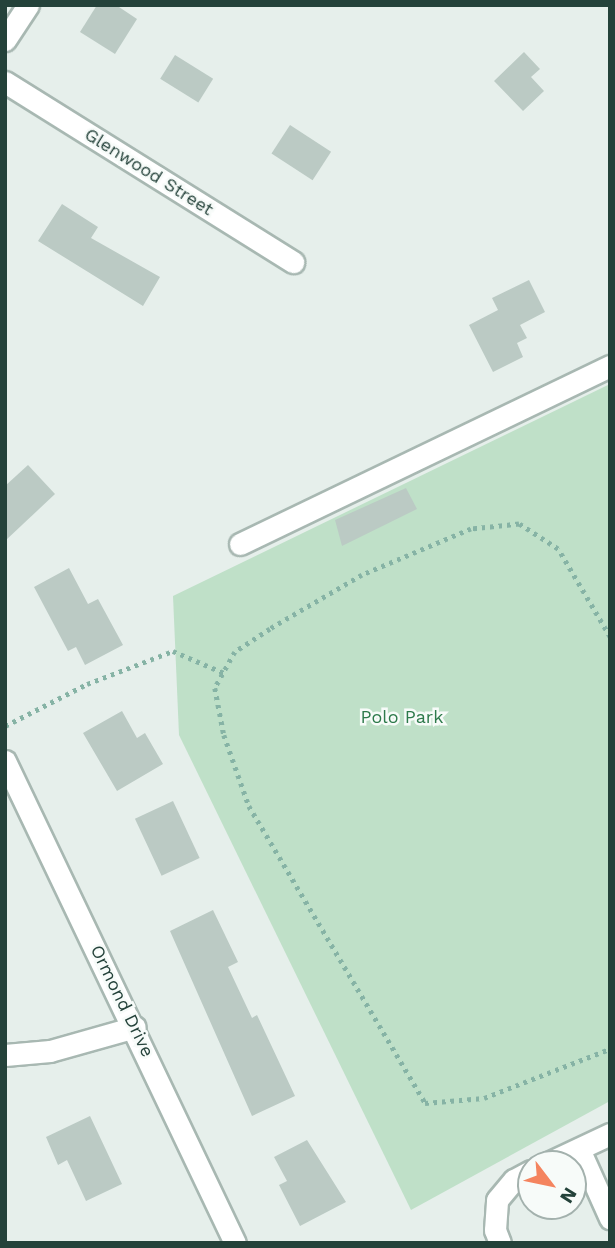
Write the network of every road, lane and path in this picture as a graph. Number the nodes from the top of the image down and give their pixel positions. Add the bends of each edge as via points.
1 (28, 5) edge
2 (5, 40) edge
3 (5, 82) edge
4 (293, 262) dead end
5 (610, 366) edge
6 (240, 544) dead end
7 (610, 637) edge
8 (224, 673) junction
9 (5, 726) edge
10 (5, 761) edge
11 (135, 1027) junction
12 (610, 1049) edge
13 (5, 1055) edge
14 (610, 1134) edge
15 (579, 1149) joint
16 (517, 1178) edge
17 (610, 1217) edge
18 (235, 1243) edge
19 (500, 1243) edge

1 - 2 street
3 - 4 street, Glenwood Street
5 - 6 street
7 - 8 path via 558,549 519,524 471,529 362,575 235,652
8 - 9 path via 173,651 87,684
8 - 12 path via 215,688 224,735 249,806 425,1103 484,1098
10 - 11 street, Ormond Drive
11 - 13 street via 50,1051
11 - 18 street, Ormond Drive
14 - 15 street
15 - 17 street
16 - 19 street via 497,1200 495,1230

